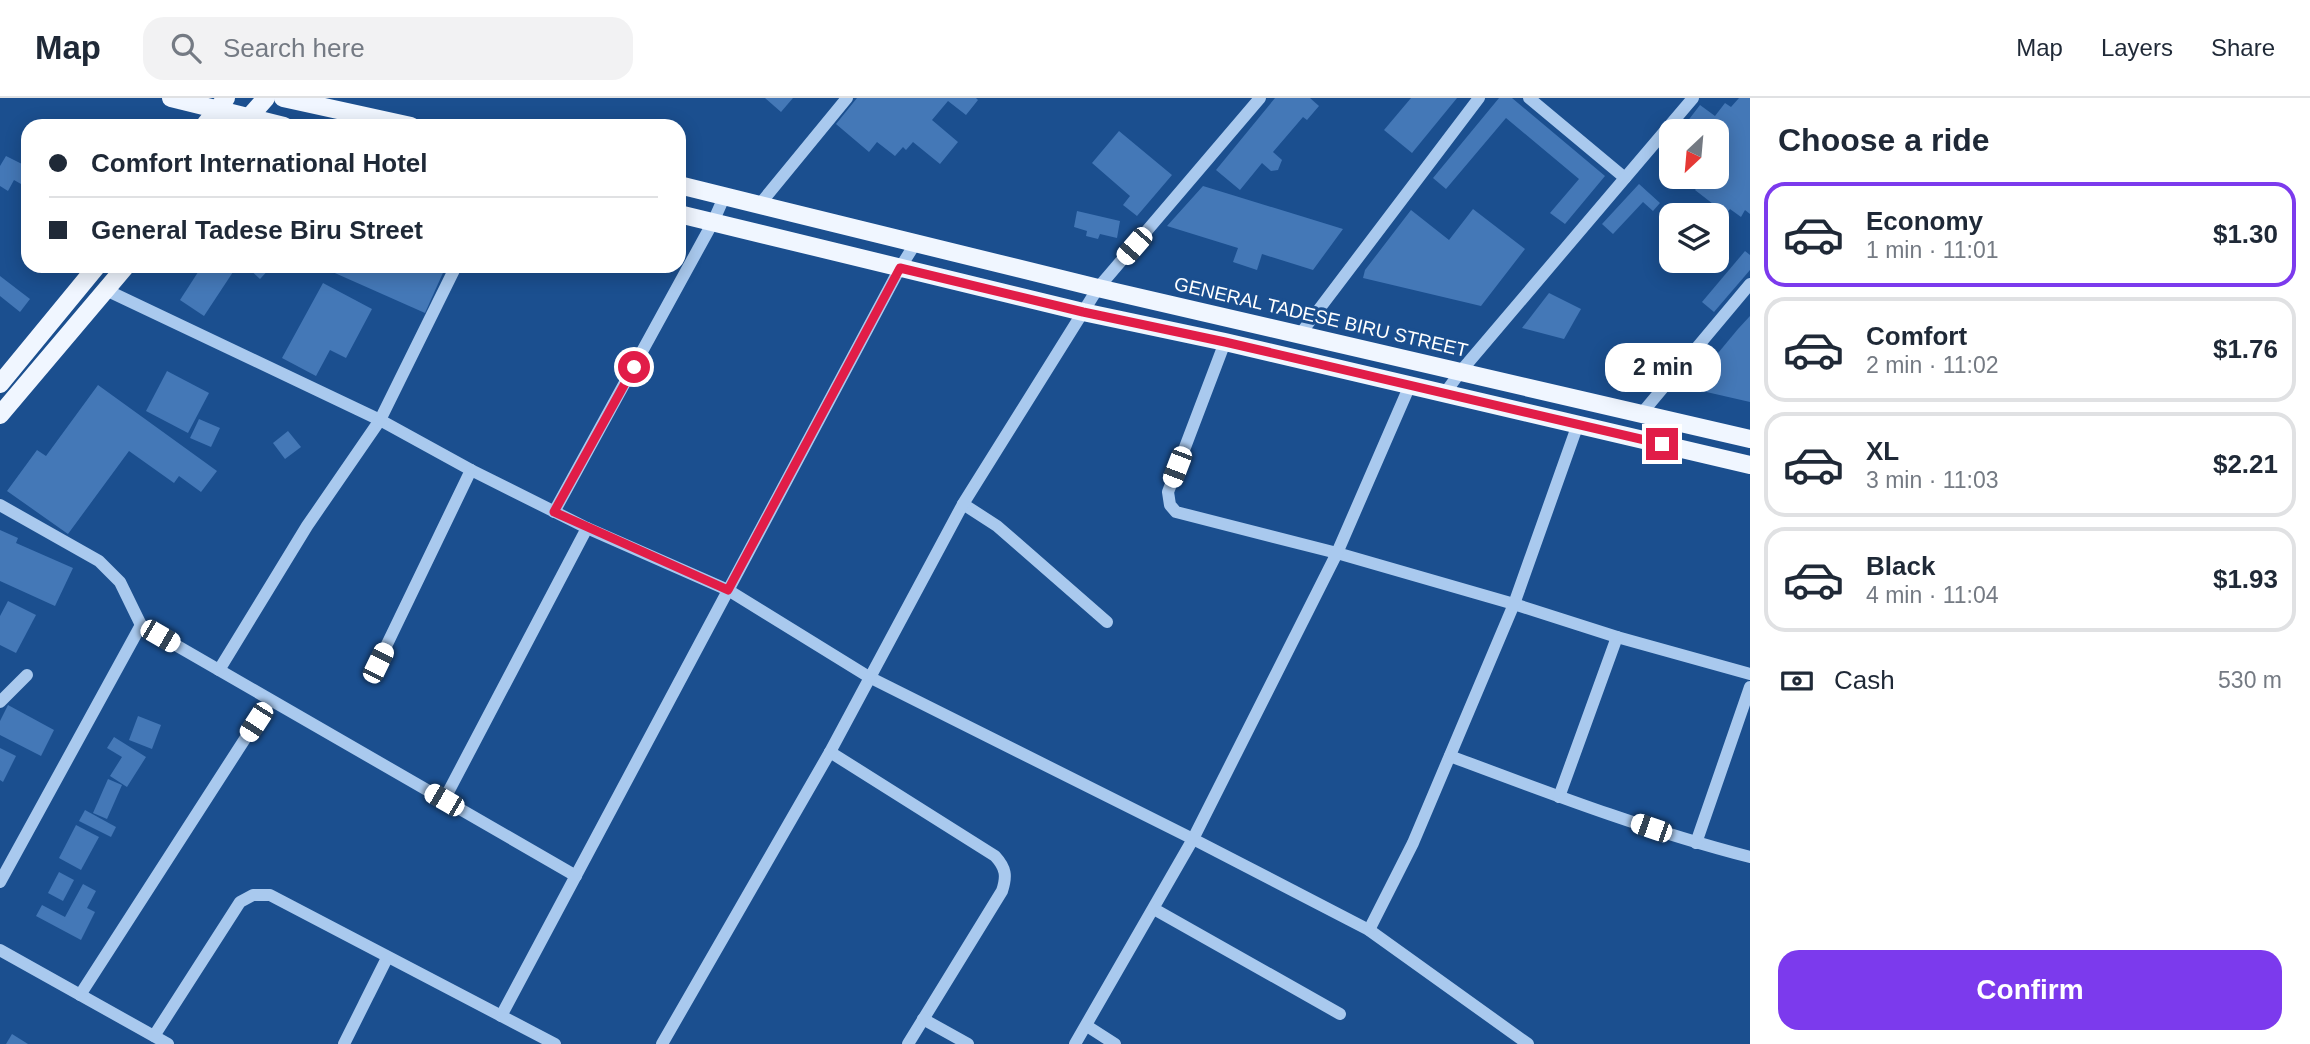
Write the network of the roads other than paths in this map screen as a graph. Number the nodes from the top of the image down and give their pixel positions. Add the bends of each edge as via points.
1 (171, 98) edge
2 (266, 98) edge
3 (283, 98) edge
4 (847, 98) edge
5 (1260, 98) edge
6 (1479, 98) edge
7 (1529, 98) edge
8 (1693, 98) edge
9 (221, 104) edge
10 (209, 119) edge
11 (241, 119) edge
12 (248, 119) edge
13 (379, 119) edge
14 (1625, 178) junction
15 (686, 186) edge
16 (725, 195) junction
17 (760, 204) junction
18 (686, 216) edge
19 (713, 222) junction
20 (915, 244) junction
21 (900, 268) junction
22 (686, 271) edge
23 (91, 273) edge
24 (120, 273) edge
25 (453, 273) edge
26 (685, 273) edge
27 (1750, 284) edge
28 (1098, 288) junction
29 (106, 290) junction
30 (1083, 312) junction
31 (1301, 334) junction
32 (1225, 342) junction
33 (1461, 371) junction
34 (0, 384) edge
35 (1410, 384) junction
36 (1445, 393) junction
37 (1642, 412) junction
38 (0, 415) edge
39 (380, 420) junction
40 (1578, 424) junction
41 (1750, 439) edge
42 (1750, 465) edge
43 (471, 470) junction
44 (963, 504) junction
45 (0, 505) edge
46 (554, 512) junction
47 (587, 528) junction
48 (1337, 553) junction
49 (728, 590) junction
50 (1514, 604) junction
51 (1107, 622) dead end
52 (141, 625) junction
53 (1617, 637) junction
54 (378, 663) dead end
55 (219, 670) junction
56 (1750, 674) edge
57 (27, 675) dead end
58 (869, 677) junction
59 (1750, 687) edge
60 (270, 699) junction
61 (0, 702) edge
62 (830, 752) junction
63 (1450, 756) junction
64 (1559, 797) junction
65 (444, 800) junction
66 (1193, 839) junction
67 (1696, 843) junction
68 (1750, 857) edge
69 (576, 876) junction
70 (0, 882) edge
71 (1154, 909) junction
72 (1369, 930) junction
73 (0, 950) edge
74 (387, 958) junction
75 (80, 995) junction
76 (1340, 1014) dead end
77 (501, 1016) junction
78 (923, 1019) junction
79 (1087, 1026) junction
80 (154, 1037) junction
81 (551, 1043) edge
82 (168, 1044) edge
83 (344, 1044) edge
84 (662, 1044) edge
85 (908, 1044) edge
86 (968, 1044) edge
87 (1075, 1044) edge
88 (1115, 1044) edge
89 (1528, 1044) edge

1 - 9 main road
2 - 12 main road
3 - 13 main road
4 - 17 street
5 - 28 street
6 - 31 street
7 - 14 street
8 - 14 street
9 - 10 main road
9 - 11 main road
14 - 33 street
15 - 16 main road, GENERAL TADESE BIRU STREET
16 - 17 main road, GENERAL TADESE BIRU STREET
16 - 19 street
17 - 20 main road, GENERAL TADESE BIRU STREET
18 - 19 main road
19 - 21 main road
19 - 22 street
20 - 21 street
20 - 28 main road, GENERAL TADESE BIRU STREET
21 - 30 main road
21 - 49 street
23 - 34 main road
24 - 29 main road
25 - 39 street
26 - 46 street
27 - 37 street
28 - 30 street
28 - 31 main road, GENERAL TADESE BIRU STREET
29 - 38 main road
29 - 39 street
30 - 32 main road
30 - 44 street
31 - 33 main road, GENERAL TADESE BIRU STREET
32 - 35 main road
32 - 48 street via 1168,492 1170,505 1176,512
33 - 36 street
33 - 37 main road, GENERAL TADESE BIRU STREET
35 - 36 main road
35 - 48 street
36 - 40 main road
37 - 41 main road, GENERAL TADESE BIRU STREET
39 - 43 street
39 - 55 street via 307,526
40 - 42 main road
40 - 50 street
43 - 46 street
43 - 54 street
44 - 51 street via 997,526
44 - 58 street
45 - 52 street via 99,561 120,582
46 - 47 street
47 - 49 street
47 - 65 street
48 - 50 street
48 - 66 street
49 - 58 street
49 - 69 street
50 - 53 street
50 - 63 street
52 - 55 street
52 - 70 street
53 - 56 street
53 - 64 street
55 - 60 street
57 - 61 street
58 - 62 street
58 - 66 street
59 - 67 street
60 - 65 street
60 - 75 street
62 - 78 street via 1003,864 1006,878 1002,891
62 - 84 street
63 - 64 street
63 - 72 street via 1413,844
64 - 67 street
65 - 69 street
66 - 71 street
66 - 72 street
67 - 68 street
69 - 77 street
71 - 76 street
71 - 79 street
72 - 89 street
73 - 75 street
74 - 77 street
74 - 80 street via 270,895 253,895 240,902
74 - 83 street
75 - 80 street
77 - 81 street
78 - 85 street
78 - 86 street
79 - 87 street
79 - 88 street
80 - 82 street

